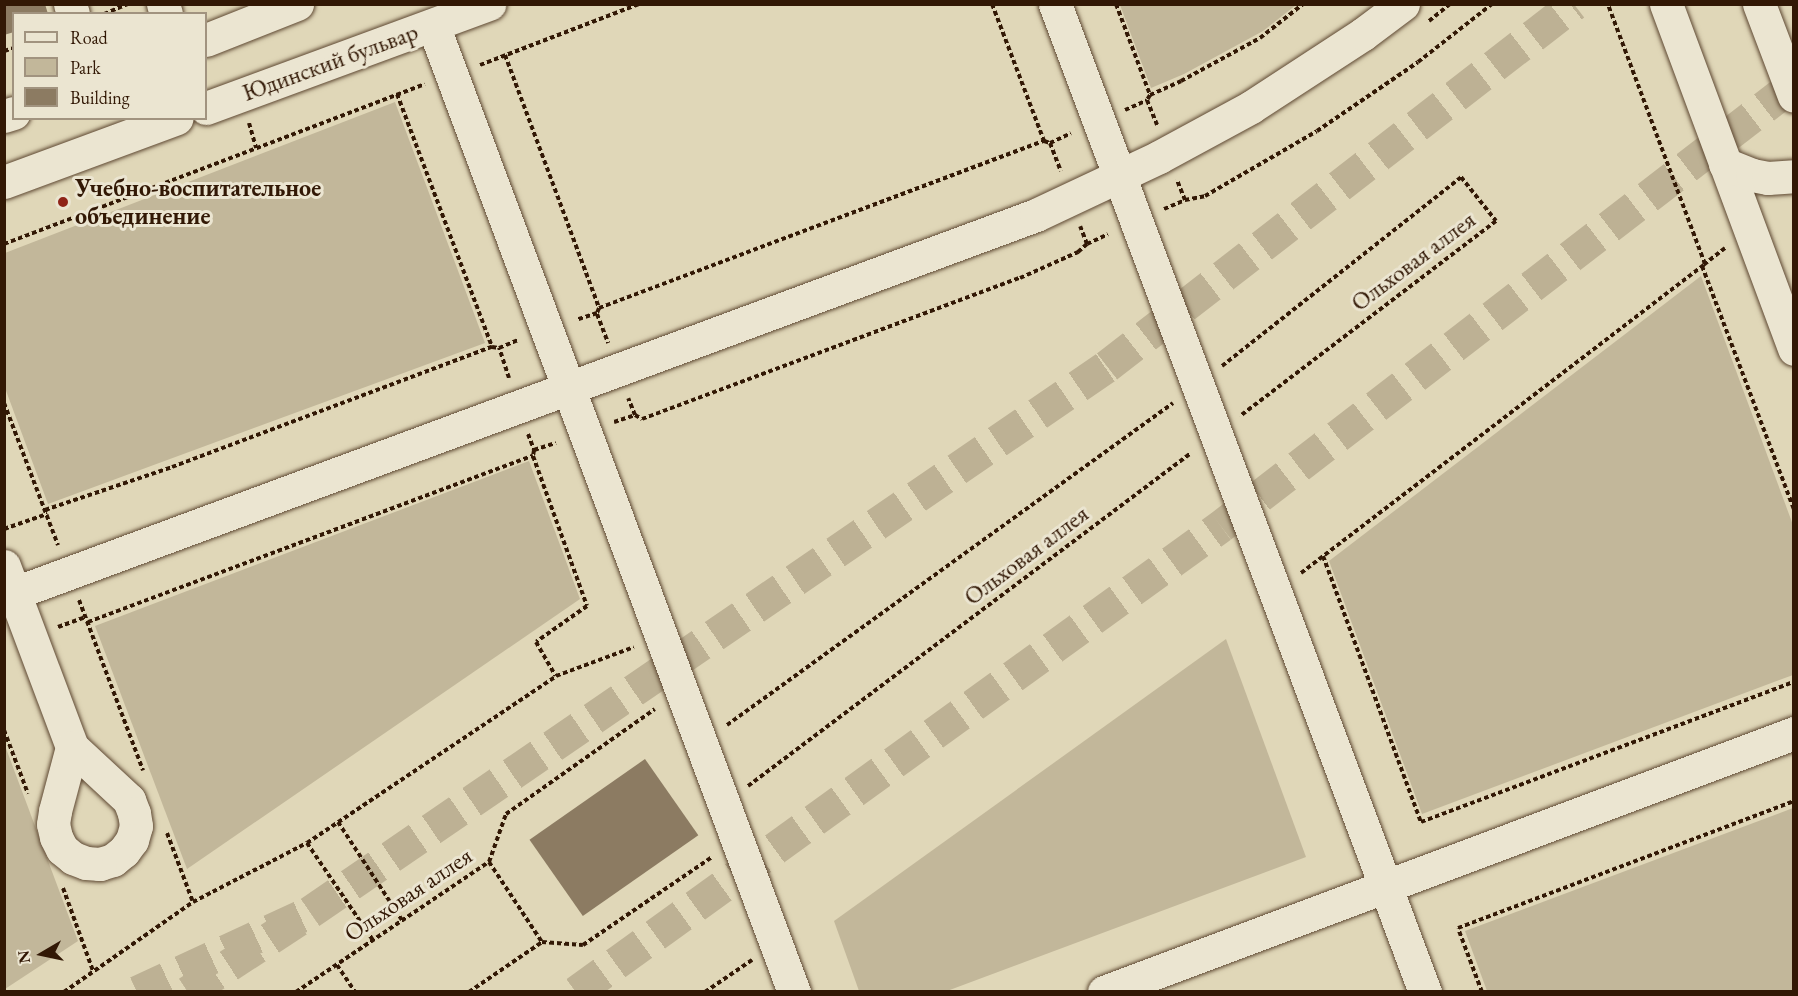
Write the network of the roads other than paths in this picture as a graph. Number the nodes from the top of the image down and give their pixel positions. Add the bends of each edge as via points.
1 (297, 4) edge
2 (489, 4) edge
3 (1055, 4) edge
4 (1403, 4) edge
5 (1665, 4) edge
6 (1759, 4) edge
7 (433, 25) junction
8 (207, 39) edge
9 (1794, 96) edge
10 (207, 108) edge
11 (172, 120) edge
12 (1725, 164) junction
13 (1120, 176) junction
14 (1794, 176) edge
15 (4, 182) edge
16 (1794, 349) edge
17 (569, 387) junction
18 (8, 586) edge
19 (1794, 733) edge
20 (72, 747) dead end
21 (1385, 886) junction
22 (794, 992) edge
23 (1104, 992) edge
24 (1425, 992) edge

1 - 8 street
2 - 7 street, Юдинский бульвар
3 - 13 street
4 - 13 street via 1260,102
5 - 12 street
6 - 9 street
7 - 10 street, Юдинский бульвар
7 - 17 street
11 - 15 street
12 - 14 street via 1752,176
12 - 16 street
13 - 17 street via 1036,214
13 - 21 street
17 - 18 street via 69,573
17 - 22 street
18 - 20 street
19 - 21 street
21 - 23 street
21 - 24 street

